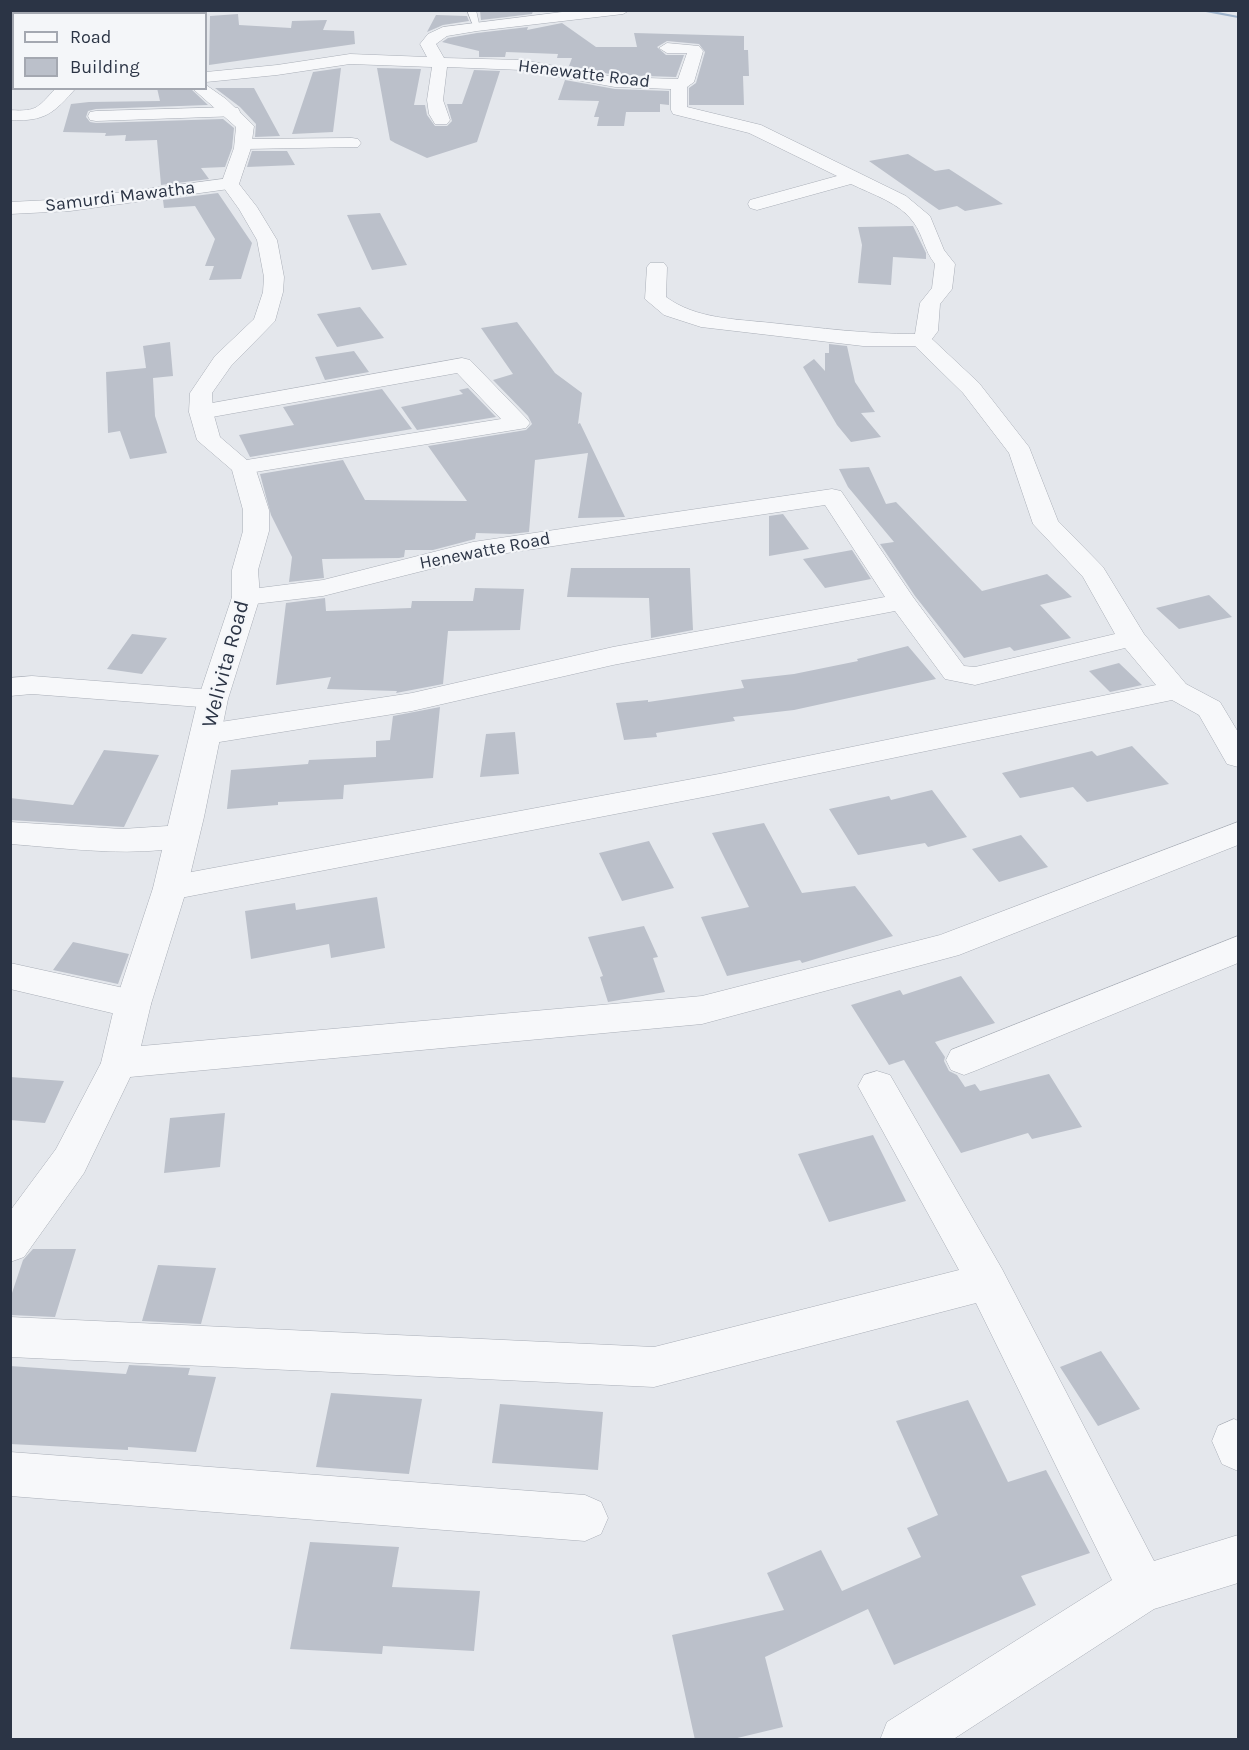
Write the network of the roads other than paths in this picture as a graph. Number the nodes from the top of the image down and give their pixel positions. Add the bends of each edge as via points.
1 (471, 10) edge
2 (622, 10) edge
3 (477, 26) junction
4 (668, 48) dead end
5 (440, 63) junction
6 (207, 77) edge
7 (679, 84) junction
8 (64, 90) edge
9 (203, 90) edge
10 (232, 112) junction
11 (10, 115) edge
12 (96, 116) dead end
13 (441, 120) dead end
14 (352, 143) dead end
15 (245, 144) junction
16 (851, 177) junction
17 (230, 183) junction
18 (757, 204) dead end
19 (10, 208) edge
20 (657, 267) dead end
21 (921, 340) junction
22 (201, 412) junction
23 (243, 466) junction
24 (246, 597) junction
25 (902, 602) junction
26 (1132, 638) junction
27 (10, 687) edge
28 (1176, 690) junction
29 (213, 699) junction
30 (1224, 708) edge
31 (207, 734) junction
32 (1239, 757) edge
33 (1239, 832) edge
34 (10, 833) edge
35 (183, 836) junction
36 (170, 888) junction
37 (1239, 949) edge
38 (10, 976) edge
39 (133, 1004) junction
40 (964, 1060) dead end
41 (119, 1063) junction
42 (877, 1086) dead end
43 (17, 1223) edge
44 (987, 1282) junction
45 (10, 1337) edge
46 (10, 1474) edge
47 (585, 1518) dead end
48 (1239, 1559) edge
49 (1142, 1589) junction
50 (908, 1739) edge

1 - 3 lane
2 - 3 street
3 - 5 street via 433,37 428,44
4 - 7 street via 695,51 690,76
5 - 6 street, Henewatte Road via 350,59
5 - 7 street, Henewatte Road via 522,65 615,81
5 - 13 street via 435,103 436,115
7 - 16 street, Henewatte Road via 679,110 754,129
8 - 11 street via 43,113
9 - 10 street
10 - 12 street
10 - 15 street via 245,126
14 - 15 street
15 - 17 street
16 - 18 street
16 - 21 street, Henewatte Road via 899,200 915,213 945,264 942,289 930,303 927,331
17 - 19 street, Samurdi Mawatha via 70,205
17 - 22 street via 267,240 273,292 264,321 223,361 201,393
20 - 21 street via 655,300 671,311 700,321 863,340
21 - 26 street via 971,388 1021,452 1046,524 1094,573
22 - 23 street via 209,440
22 - 23 street via 462,365 518,423
23 - 24 street, Welivita Road via 256,510 256,531 245,570
24 - 25 street, Henewatte Road via 323,588 473,550 832,496
24 - 29 street, Welivita Road
25 - 26 street via 955,673 975,676
25 - 31 street via 613,656 412,702
26 - 28 street
27 - 29 street via 32,684
28 - 30 street
28 - 36 street via 719,784
29 - 31 street, Welivita Road
30 - 32 street
31 - 35 street, Welivita Road
33 - 41 street via 947,946 702,1010
34 - 35 street via 122,840
35 - 36 street, Welivita Road
36 - 39 street, Welivita Road
37 - 40 street
38 - 39 street
39 - 41 street, Welivita Road
41 - 43 street, Welivita Road via 70,1161
42 - 44 street
44 - 45 street via 654,1367
44 - 49 street
46 - 47 street
48 - 49 street
49 - 50 street

